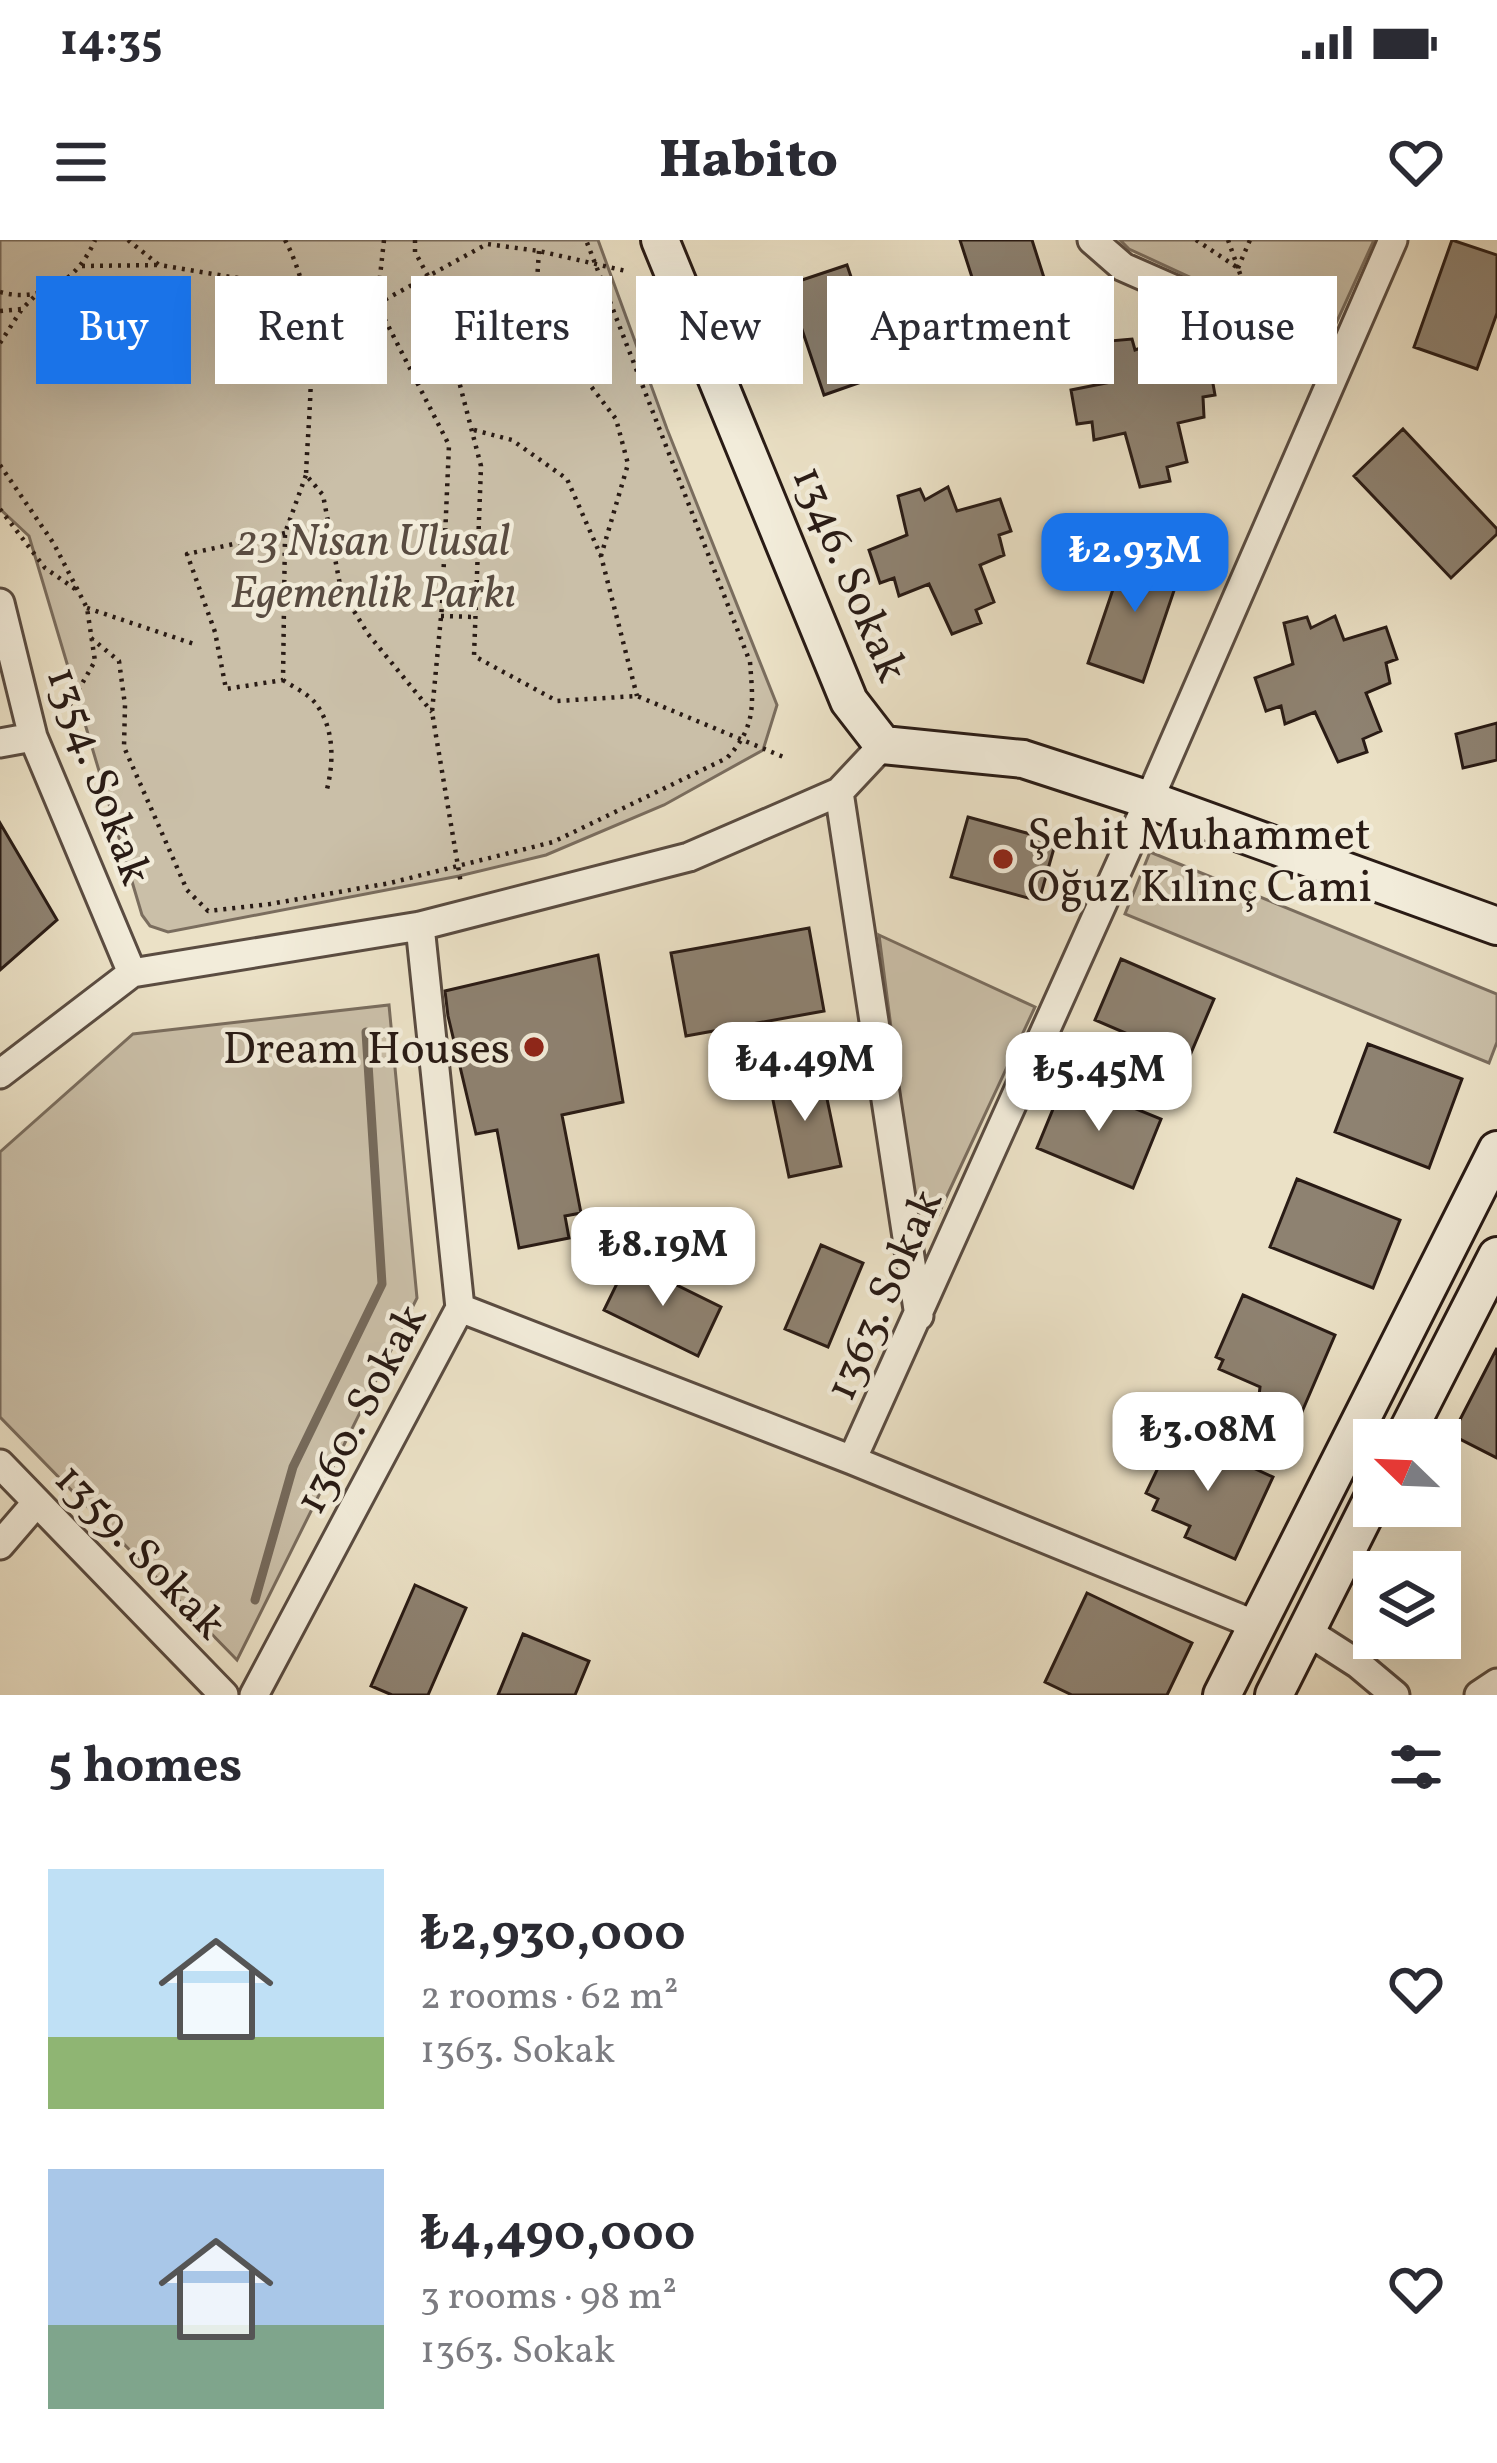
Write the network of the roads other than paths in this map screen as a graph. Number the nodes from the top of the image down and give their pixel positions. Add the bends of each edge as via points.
1 (660, 240) edge
2 (1092, 240) edge
3 (1393, 240) edge
4 (1340, 362) junction
5 (0, 604) edge
6 (33, 737) junction
7 (0, 743) edge
8 (883, 745) junction
9 (839, 792) junction
10 (1149, 800) junction
11 (420, 926) junction
12 (1497, 926) edge
13 (132, 974) junction
14 (0, 1074) edge
15 (1497, 1150) edge
16 (1497, 1256) edge
17 (460, 1308) junction
18 (919, 1316) junction
19 (1413, 1419) edge
20 (852, 1460) junction
21 (0, 1464) edge
22 (37, 1502) junction
23 (1358, 1527) edge
24 (0, 1545) edge
25 (1256, 1625) junction
26 (1305, 1630) junction
27 (1497, 1683) edge
28 (224, 1695) edge
29 (254, 1695) edge
30 (1222, 1695) edge
31 (1274, 1695) edge
32 (1395, 1695) edge
33 (1480, 1695) edge

1 - 8 street, 1346. Sokak via 850,701
2 - 4 street via 1123,267
3 - 4 street, 1363. Sokak
4 - 10 street, 1363. Sokak
5 - 6 street, 1354. Sokak
6 - 7 street
6 - 13 street, 1354. Sokak
8 - 9 street
8 - 10 street, 1346. Sokak via 1023,759
9 - 11 street via 688,857
9 - 18 street
10 - 12 street, 1346. Sokak
10 - 18 street, 1363. Sokak
11 - 13 street
11 - 17 street, 1360. Sokak
13 - 14 street
15 - 25 street
16 - 19 street
17 - 20 street
17 - 29 street, 1360. Sokak
18 - 20 street, 1363. Sokak
20 - 25 street
21 - 22 street, 1359. Sokak
22 - 24 street
22 - 28 street, 1359. Sokak
23 - 26 street
25 - 30 street
26 - 31 street
26 - 32 street
27 - 33 street

